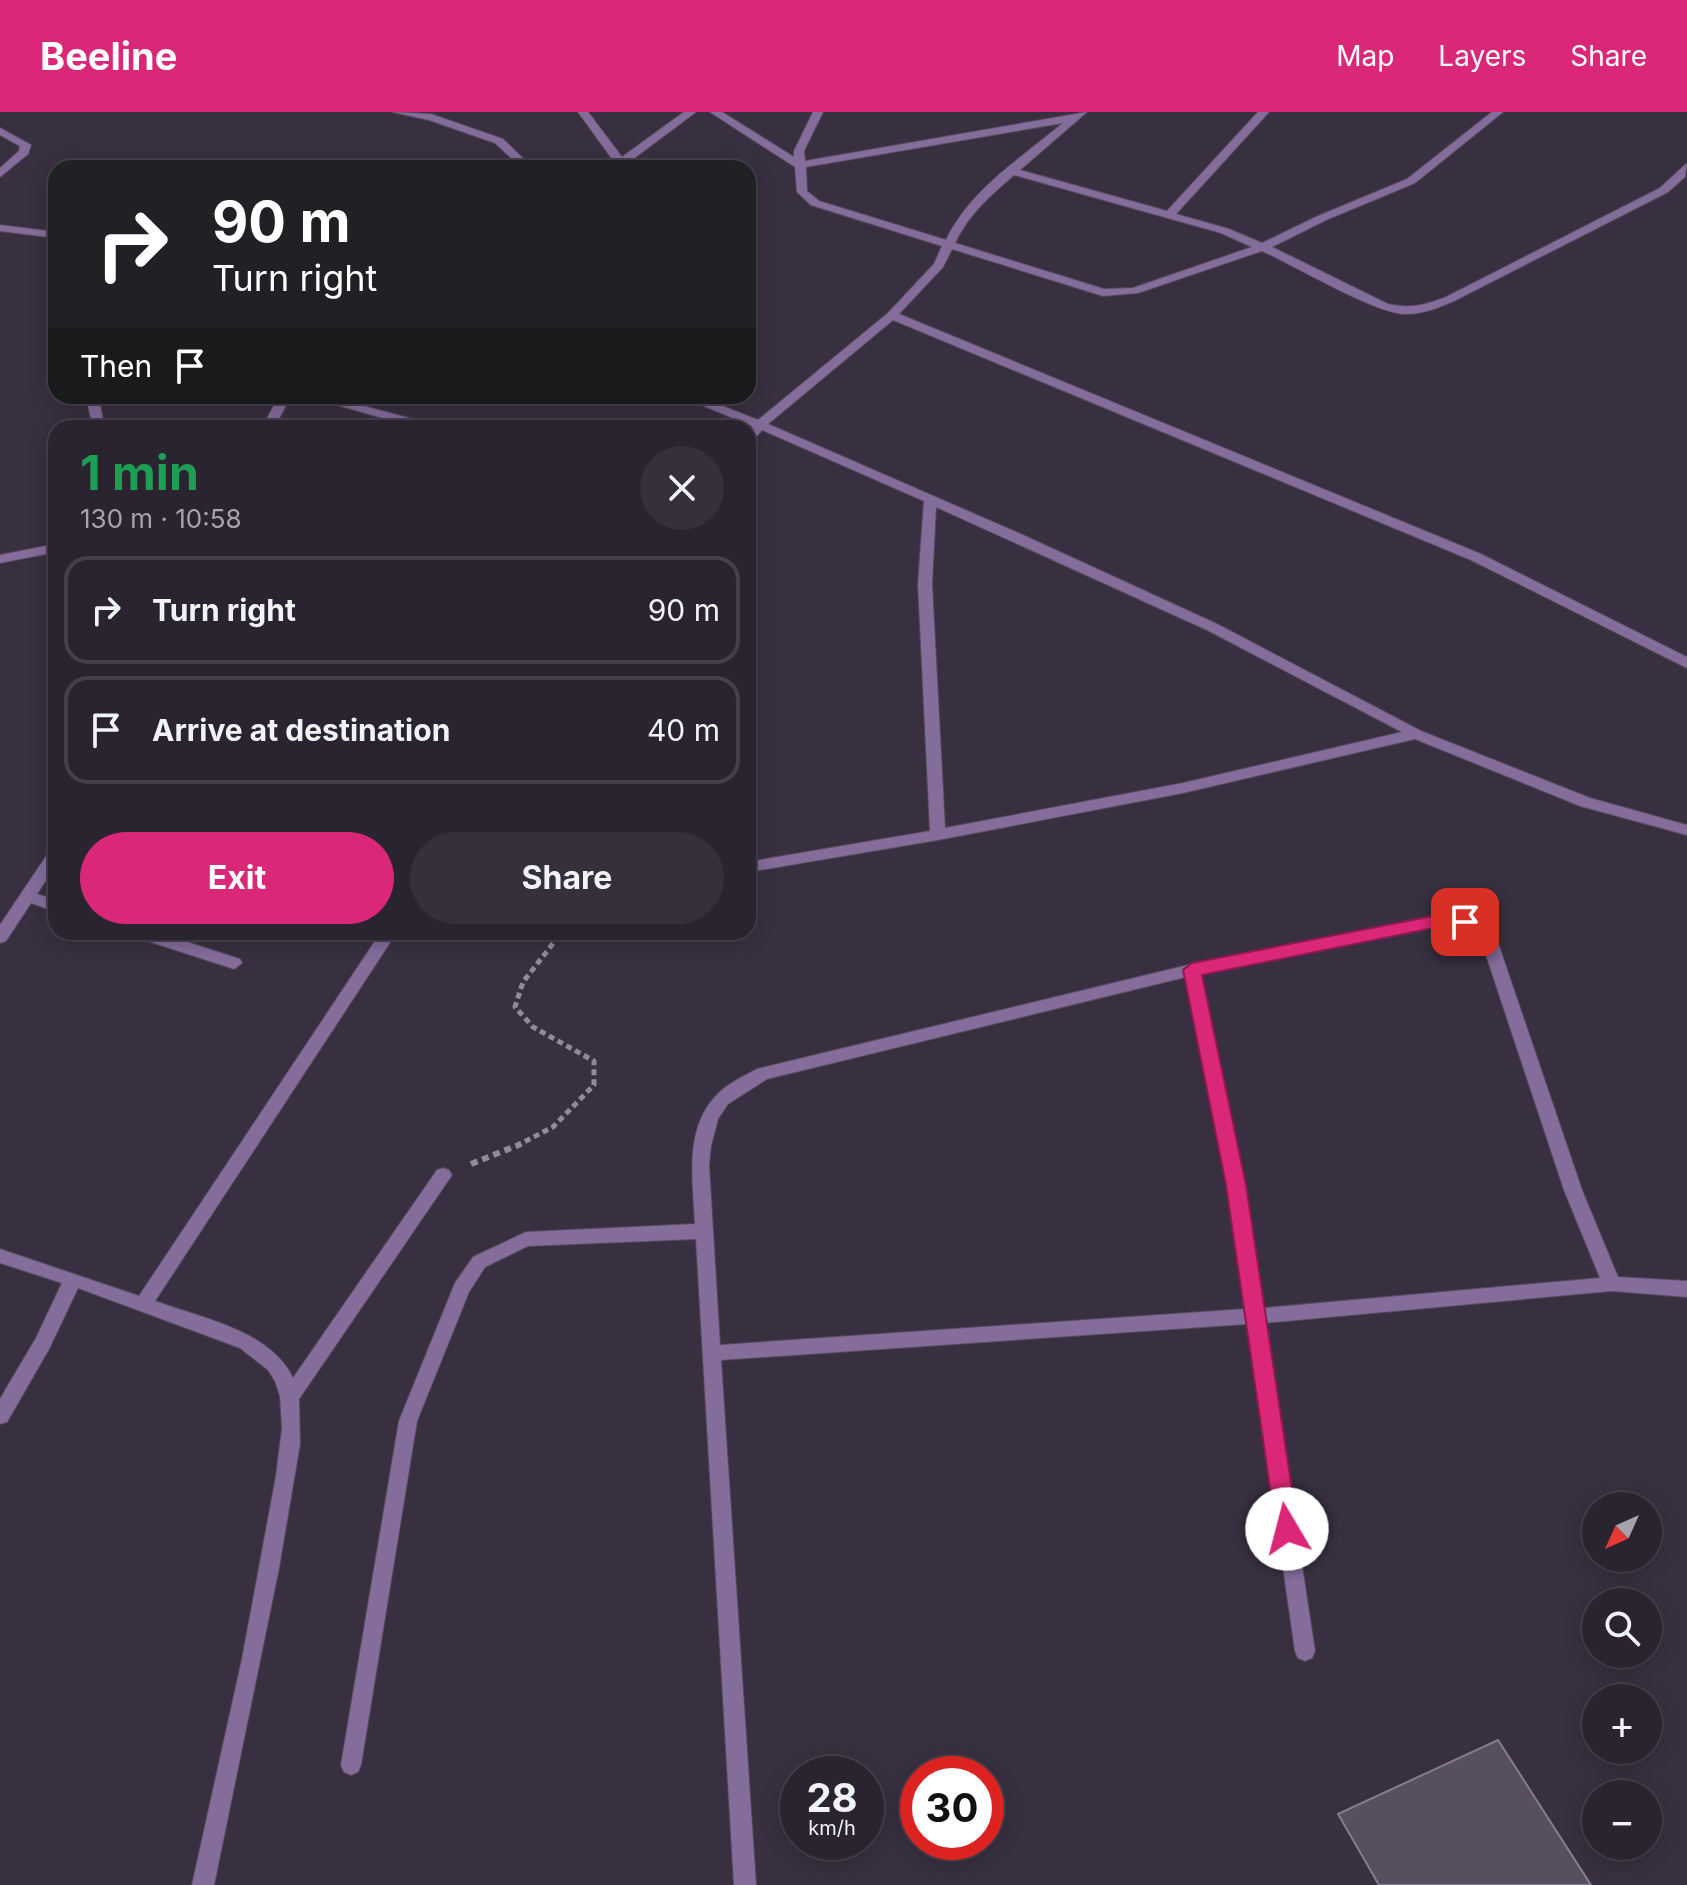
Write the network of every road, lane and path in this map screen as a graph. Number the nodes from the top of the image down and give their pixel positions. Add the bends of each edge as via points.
1 (397, 112) edge
2 (583, 112) edge
3 (691, 112) edge
4 (715, 112) edge
5 (818, 112) edge
6 (1264, 112) edge
7 (1498, 112) edge
8 (429, 115) edge
9 (1078, 115) edge
10 (0, 131) edge
11 (519, 160) edge
12 (614, 160) edge
13 (626, 160) edge
14 (799, 165) junction
15 (1687, 166) edge
16 (1011, 171) junction
17 (0, 174) edge
18 (1683, 179) edge
19 (1170, 214) junction
20 (0, 228) edge
21 (48, 234) edge
22 (947, 245) junction
23 (1263, 247) junction
24 (892, 315) junction
25 (342, 404) edge
26 (706, 404) edge
27 (401, 420) edge
28 (747, 420) edge
29 (756, 423) edge
30 (760, 425) junction
31 (756, 430) edge
32 (930, 501) junction
33 (48, 550) edge
34 (0, 559) edge
35 (1687, 663) edge
36 (1416, 734) junction
37 (1687, 830) edge
38 (938, 835) junction
39 (48, 866) edge
40 (756, 866) edge
41 (29, 897) junction
42 (48, 903) edge
43 (0, 937) edge
44 (163, 940) edge
45 (384, 940) edge
46 (556, 940) edge
47 (234, 963) dead end
48 (1192, 970) junction
49 (443, 1175) joint
50 (705, 1231) junction
51 (0, 1256) edge
52 (73, 1279) junction
53 (1612, 1284) junction
54 (1687, 1289) edge
55 (143, 1305) junction
56 (1255, 1316) junction
57 (714, 1353) junction
58 (289, 1398) junction
59 (0, 1416) edge
60 (1305, 1651) dead end
61 (351, 1765) dead end
62 (203, 1885) edge
63 (745, 1885) edge

1 - 8 street
2 - 12 street
3 - 13 street
4 - 14 street
5 - 14 street via 799,151
6 - 19 street
7 - 23 street via 1411,181
8 - 11 street via 499,141
9 - 14 street
9 - 16 street
10 - 17 street via 26,145
14 - 22 street via 802,192 815,203
15 - 18 street
16 - 19 street
16 - 22 street via 961,220
18 - 23 street via 1428,308 1403,311 1384,306
19 - 23 street
20 - 21 street
22 - 23 street via 1103,293 1134,291
22 - 24 street via 939,265
24 - 30 street
24 - 35 street via 1476,557
25 - 27 street
26 - 28 street
29 - 30 street
30 - 31 street
30 - 32 street
32 - 36 street via 1212,627
32 - 38 street via 925,584
33 - 34 street
36 - 37 street via 1585,802
36 - 38 street via 1183,788
38 - 40 street
39 - 41 street
41 - 42 street
41 - 43 street
44 - 47 street
45 - 55 street
46 - 49 path via 523,982 515,1007 533,1027 594,1061 594,1085 554,1129
48 - 50 street via 791,1066 737,1087 716,1105 704,1132 700,1165
48 - 53 street via 1433,922 1465,922 1488,937 1573,1190
48 - 56 street via 1236,1185
49 - 58 street
50 - 57 street
50 - 61 street via 526,1239 479,1262 461,1288 405,1432
51 - 52 street
52 - 55 street
52 - 59 street
53 - 54 street
53 - 56 street
55 - 58 street via 257,1349 281,1370
56 - 57 street
56 - 60 street
57 - 63 street
58 - 62 street via 290,1439 265,1598

